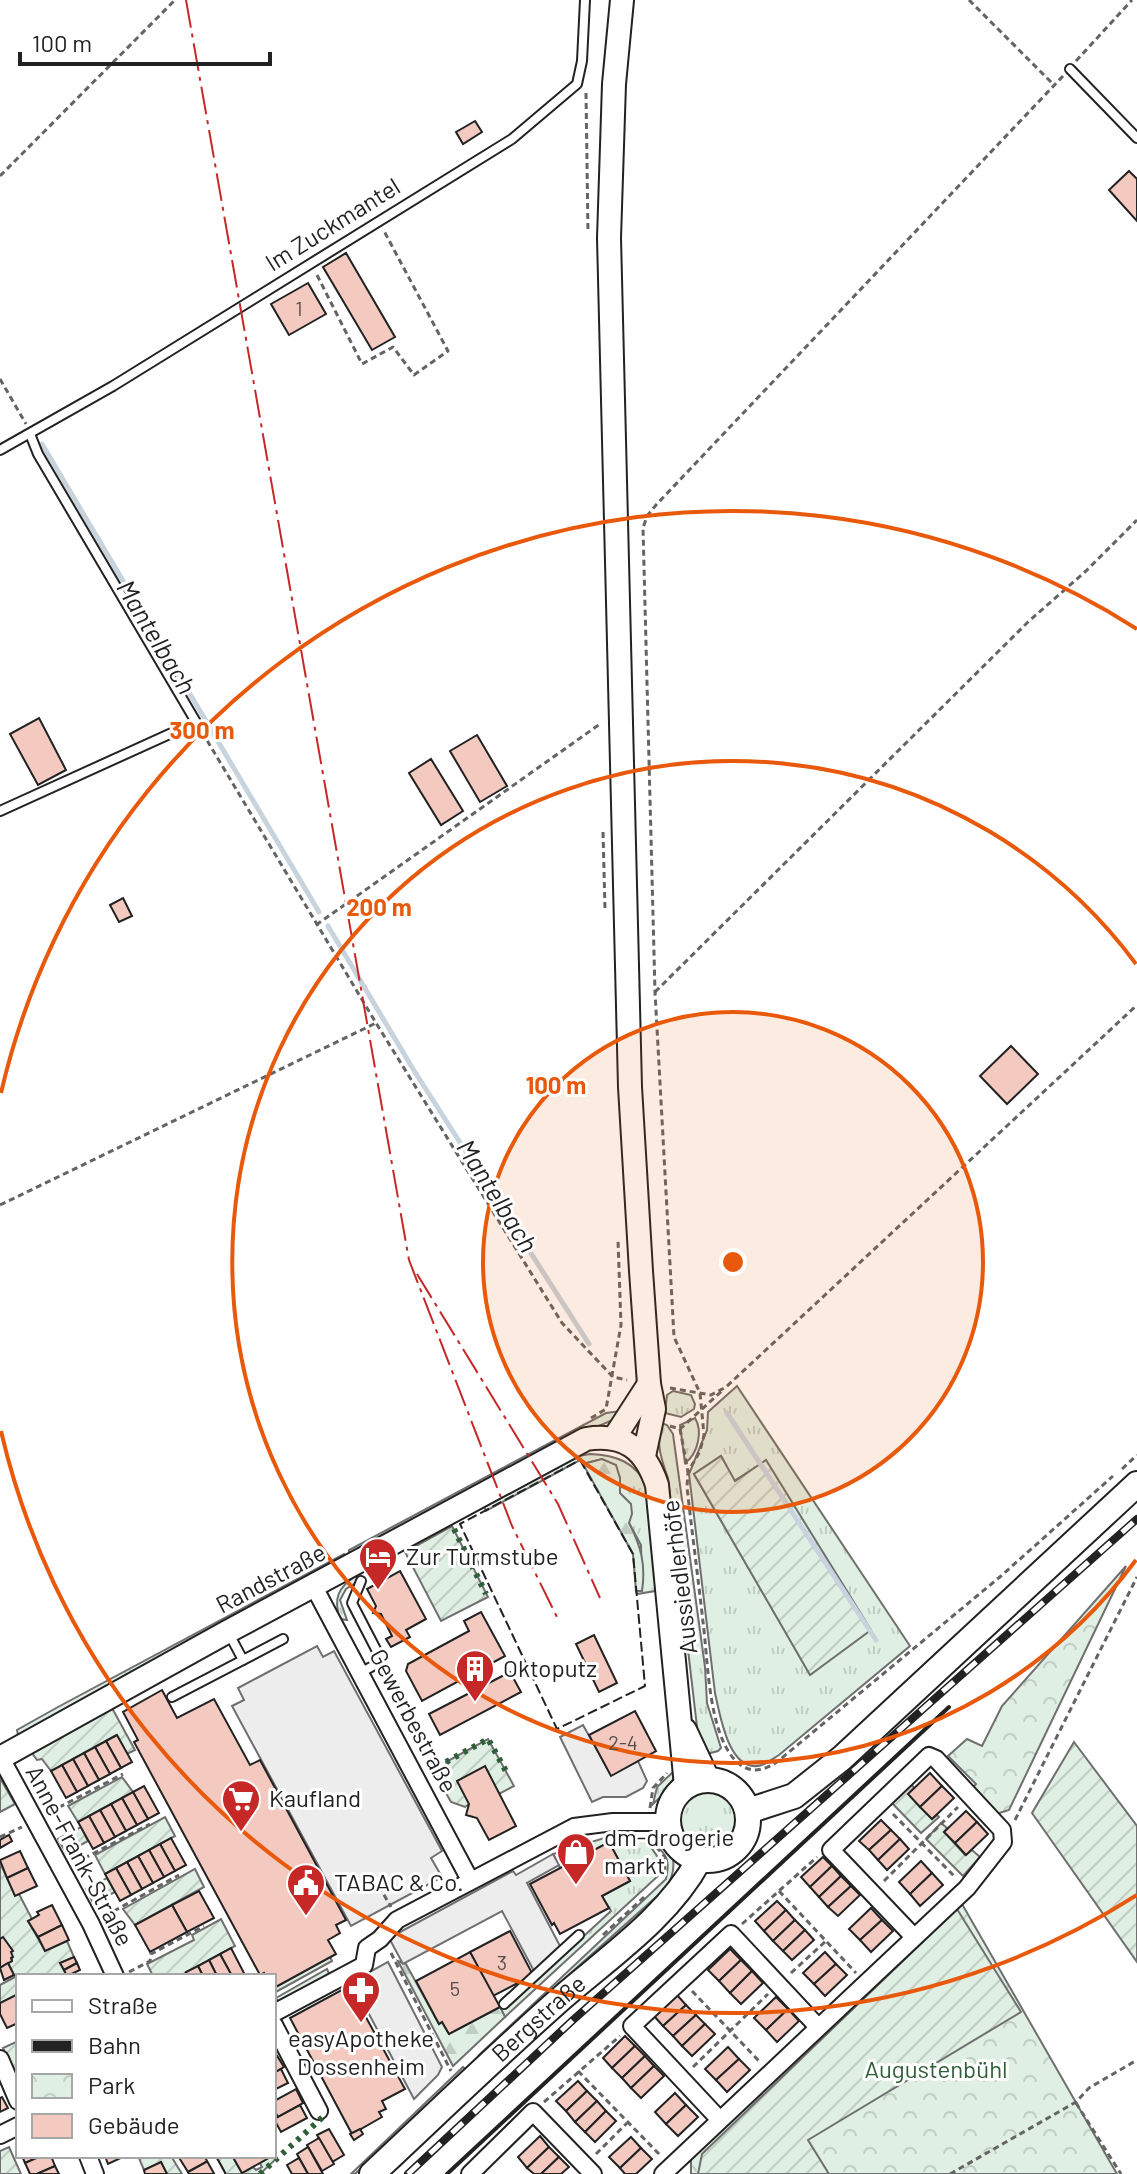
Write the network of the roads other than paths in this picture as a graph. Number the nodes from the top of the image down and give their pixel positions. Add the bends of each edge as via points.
1 (585, 0) edge
2 (622, 0) edge
3 (1070, 69) road end
4 (1137, 138) edge
5 (30, 434) junction
6 (0, 450) edge
7 (0, 811) edge
8 (649, 1384) junction
9 (614, 1438) junction
10 (648, 1462) junction
11 (1137, 1484) edge
12 (361, 1581) dead end
13 (313, 1585) junction
14 (227, 1632) junction
15 (283, 1639) dead end
16 (243, 1660) junction
17 (360, 1673) junction
18 (172, 1697) dead end
19 (0, 1758) edge
20 (697, 1782) junction
21 (748, 1811) junction
22 (667, 1822) junction
23 (699, 1860) junction
24 (470, 1880) junction
25 (579, 1935) dead end
26 (914, 1937) junction
27 (114, 1974) edge
28 (504, 2004) dead end
29 (276, 2012) edge
30 (818, 2027) junction
31 (276, 2029) edge
32 (0, 2059) edge
33 (16, 2096) edge
34 (319, 2111) dead end
35 (719, 2119) junction
36 (589, 2169) edge
37 (667, 2170) edge
38 (372, 2174) edge
39 (470, 2174) edge

1 - 5 lane, Im Zuckmantel via 577,84 512,139
2 - 8 street via 609,238 630,1087
3 - 4 lane
5 - 6 lane, Im Zuckmantel
5 - 7 lane via 196,722
8 - 9 street
8 - 10 street via 654,1409
9 - 10 street
9 - 13 street, Randstraße via 586,1439
10 - 20 street via 657,1485 682,1767
11 - 21 main road via 832,1767 794,1796
12 - 17 lane via 352,1603 382,1661
13 - 14 street, Randstraße
13 - 17 street, Gewerbestraße
14 - 16 lane
14 - 19 street, Randstraße
15 - 16 lane
16 - 18 lane
17 - 24 street, Gewerbestraße
19 - 27 street, Anne-Frank-Straße
20 - 21 main road via 729,1785
20 - 22 main road via 672,1801
21 - 23 main road via 749,1825 737,1849 713,1861
22 - 23 main road via 677,1846
22 - 24 street via 574,1827
23 - 38 main road, Bergstraße via 670,1903
24 - 29 street via 397,1920 367,1948 364,1965
25 - 28 lane
26 - 26 street via 967,1888 1004,1836 929,1756 831,1850
26 - 30 street
30 - 35 street
30 - 35 street via 731,1934 681,1980 632,2026
31 - 34 street
32 - 33 street
35 - 37 street
36 - 39 street via 533,2112

